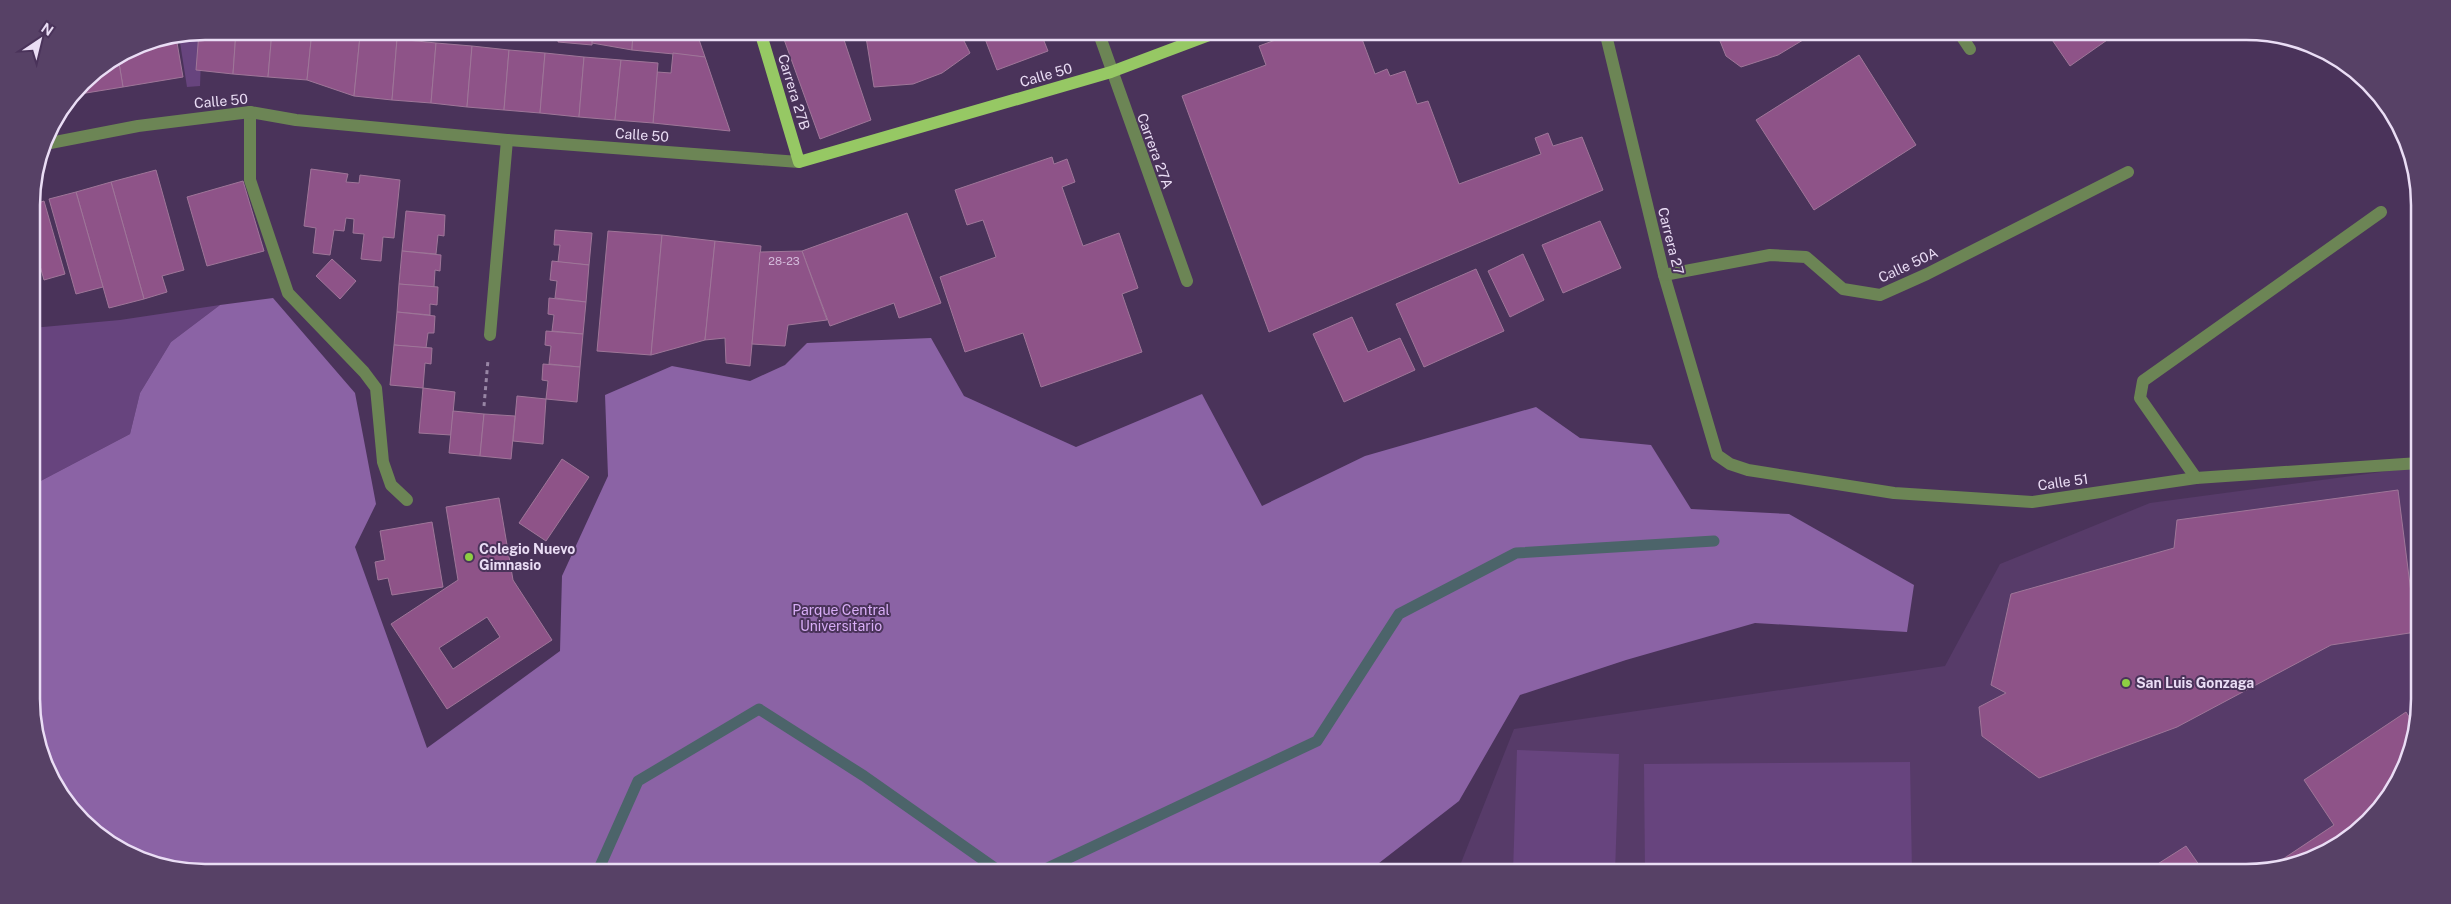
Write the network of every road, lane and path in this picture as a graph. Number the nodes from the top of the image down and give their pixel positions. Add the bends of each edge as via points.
1 (763, 40) edge
2 (1101, 40) edge
3 (1196, 40) edge
4 (1607, 40) edge
5 (1964, 40) edge
6 (1970, 49) dead end
7 (1110, 72) junction
8 (250, 112) junction
9 (507, 140) junction
10 (53, 142) edge
11 (799, 162) junction
12 (2128, 172) dead end
13 (2381, 212) dead end
14 (1664, 275) junction
15 (1187, 281) dead end
16 (490, 335) joint
17 (484, 406) dead end
18 (1717, 455) joint
19 (2411, 464) edge
20 (2196, 478) junction
21 (407, 500) dead end

1 - 11 main road, Carrera 27B
2 - 7 street, Carrera 27A
3 - 7 main road, Calle 50
4 - 14 street, Carrera 27
5 - 6 street
7 - 11 main road, Calle 50
7 - 15 street, Carrera 27A
8 - 9 street, Calle 50 via 296,120
8 - 10 street, Calle 50 via 138,126
8 - 21 street via 250,180 288,293 376,388 384,462 391,485
9 - 11 street, Calle 50
9 - 16 street
12 - 14 street, Calle 50A via 1880,295 1843,289 1806,257 1770,254
13 - 20 street via 2143,381 2140,398
14 - 18 street, Carrera 27
16 - 17 path
18 - 20 street, Calle 51 via 1748,470 1894,493 2032,502
19 - 20 street, Calle 51

